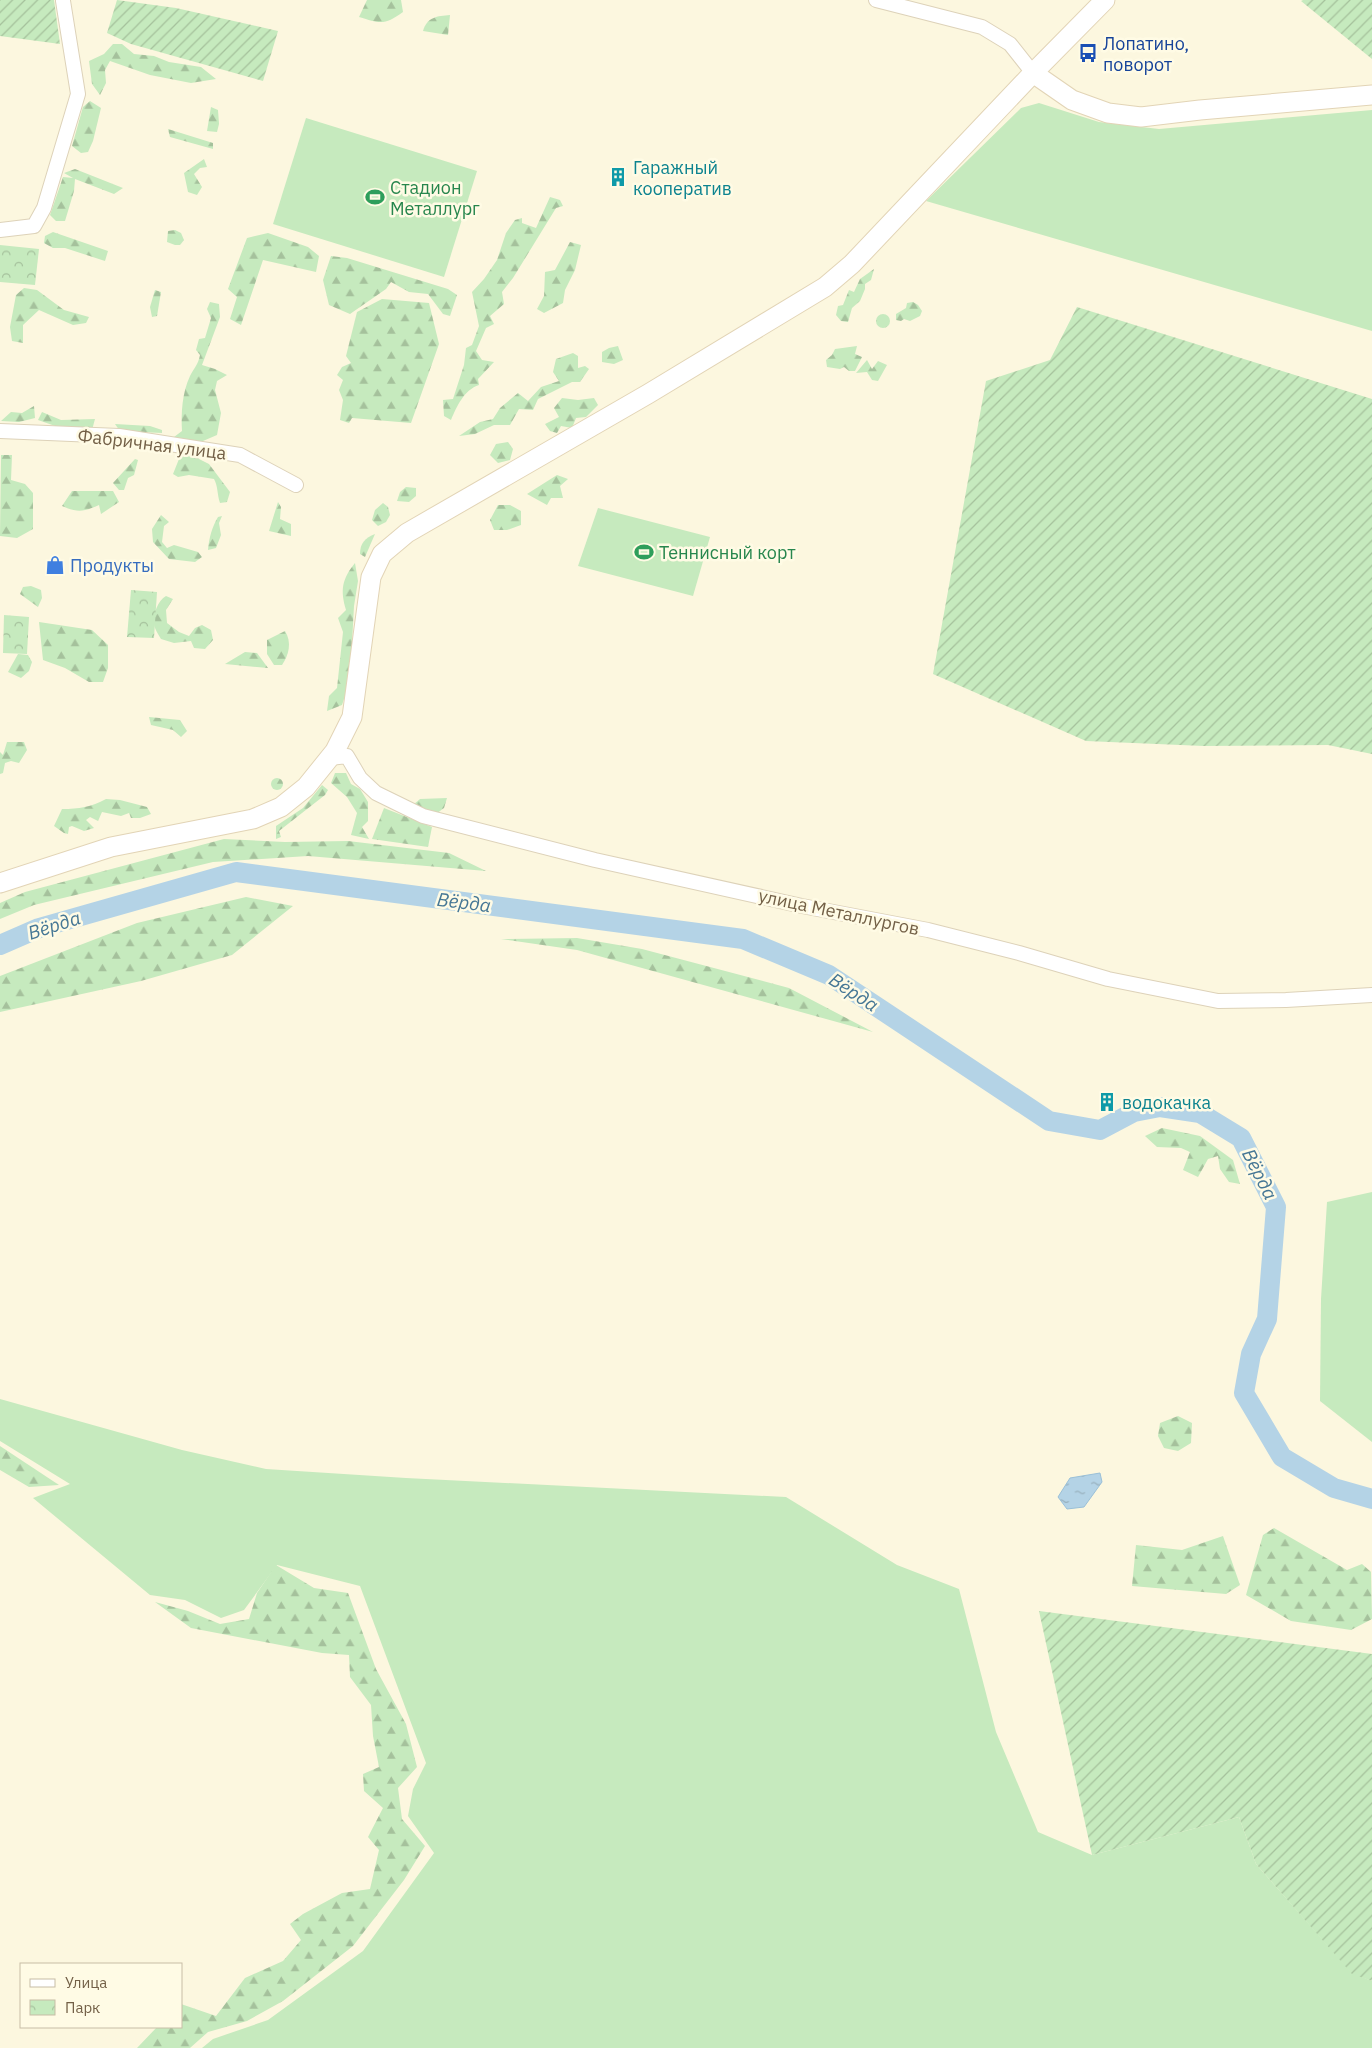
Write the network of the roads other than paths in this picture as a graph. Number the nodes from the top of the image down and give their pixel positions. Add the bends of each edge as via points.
1 (876, 0) edge
2 (1105, 0) edge
3 (63, 1) edge
4 (1032, 73) junction
5 (1372, 95) edge
6 (0, 230) edge
7 (0, 431) edge
8 (296, 485) dead end
9 (330, 758) junction
10 (0, 883) edge
11 (1372, 995) edge

1 - 4 street via 982,27 1010,44
2 - 4 street
3 - 6 street via 78,94 41,214 34,226
4 - 5 street via 1072,100 1108,113 1141,117
4 - 9 street via 852,264 825,287 407,534 382,554 371,577 352,717
7 - 8 street, Фабричная улица via 119,436 240,455
9 - 10 street via 306,787 281,807 254,819 111,848
9 - 11 street, улица Металлургов via 347,756 360,778 376,793 423,816 595,860 928,930 1108,979 1218,1001

